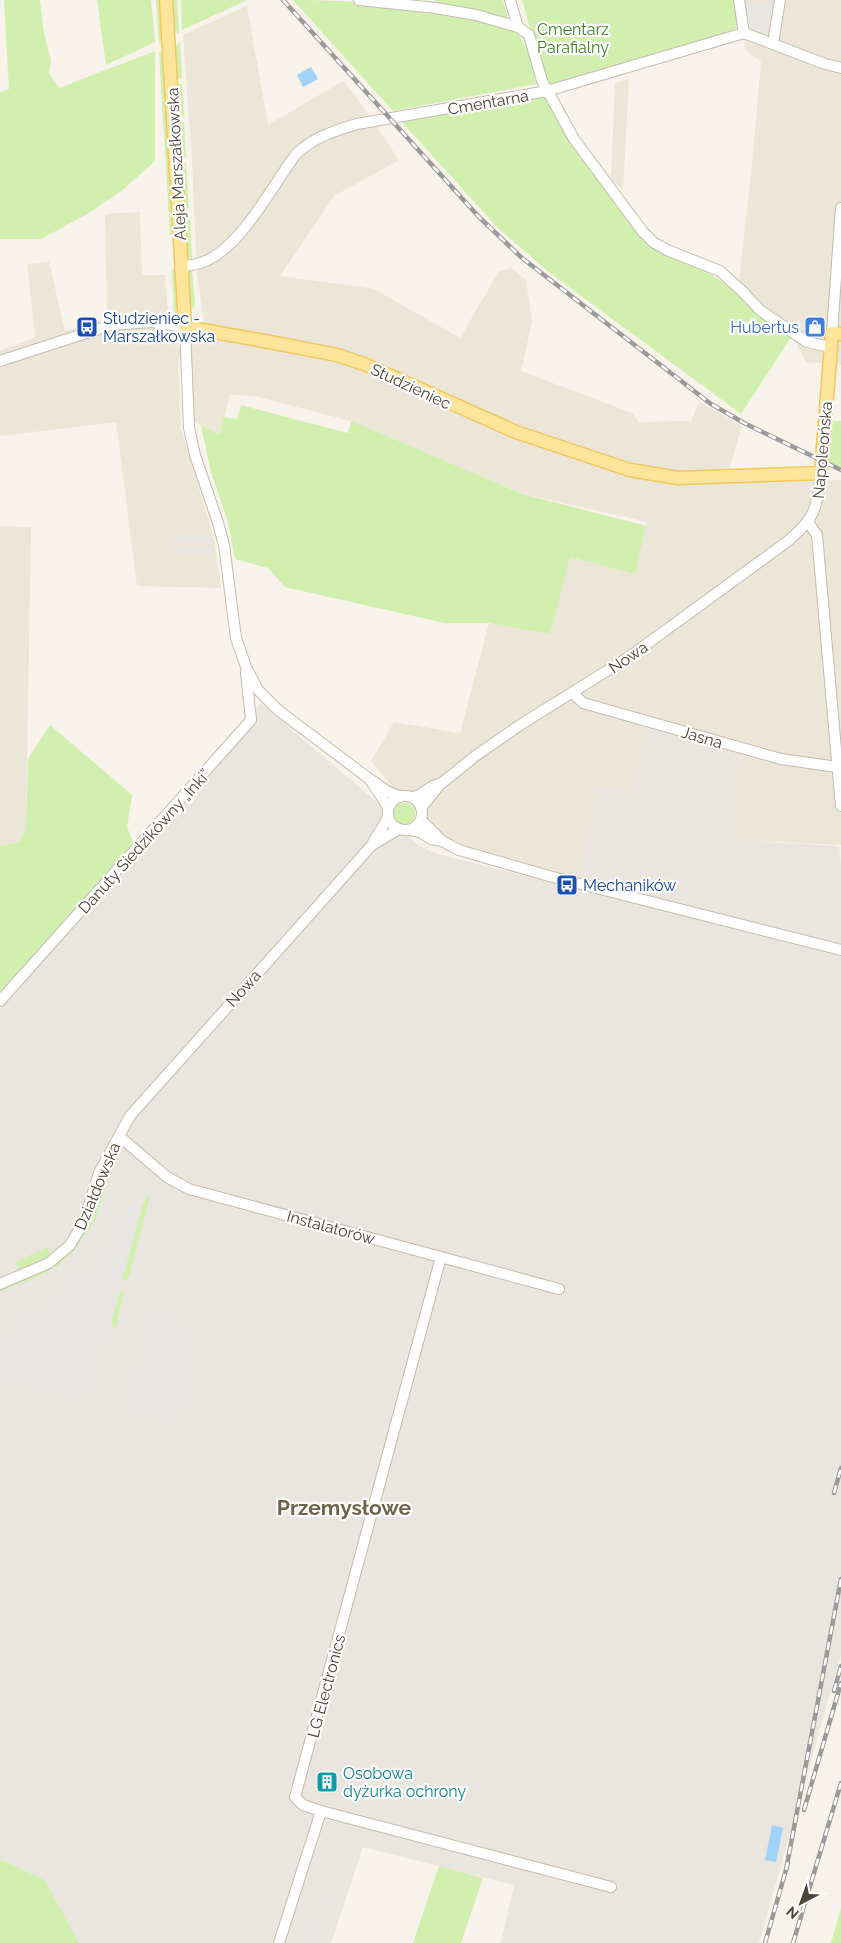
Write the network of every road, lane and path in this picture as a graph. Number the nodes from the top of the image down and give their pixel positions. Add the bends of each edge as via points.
1 (166, 0) edge
2 (359, 0) edge
3 (510, 0) edge
4 (739, 0) edge
5 (780, 0) edge
6 (432, 4) edge
7 (518, 27) junction
8 (744, 33) junction
9 (773, 43) junction
10 (841, 68) edge
11 (547, 91) junction
12 (841, 208) edge
13 (182, 267) junction
14 (185, 328) junction
15 (836, 333) edge
16 (830, 347) junction
17 (0, 361) edge
18 (821, 473) junction
19 (808, 522) junction
20 (246, 667) junction
21 (573, 693) junction
22 (837, 767) junction
23 (370, 780) junction
24 (442, 783) junction
25 (406, 797) junction
26 (841, 806) edge
27 (421, 808) junction
28 (388, 812) junction
29 (421, 820) junction
30 (398, 829) junction
31 (410, 830) junction
32 (442, 841) junction
33 (372, 844) junction
34 (841, 950) edge
35 (0, 1001) edge
36 (119, 1136) junction
37 (441, 1256) junction
38 (0, 1284) edge
39 (559, 1289) dead end
40 (321, 1811) junction
41 (611, 1887) dead end
42 (279, 1943) edge

1 - 13 main road, Aleja Marszałkowska
2 - 6 street
3 - 7 street
4 - 8 street
5 - 9 street
6 - 7 street
7 - 11 street via 529,35
8 - 9 street
8 - 11 street, Cmentarna
9 - 10 street
11 - 13 street, Cmentarna via 357,124 321,135 296,154 236,237 208,260
11 - 16 street via 574,139 643,232 654,242 720,271 761,311 784,328 807,342
12 - 15 street, Napoleońska
13 - 14 main road, Aleja Marszałkowska
14 - 17 street, Studzieniec via 151,322 111,325
14 - 18 main road, Studzieniec via 259,340 364,364 516,432 630,470 678,478
14 - 20 street via 189,428 224,545 236,638
15 - 16 main road, Napoleońska
16 - 18 main road, Napoleońska
18 - 19 street, Napoleońska via 817,504
19 - 21 street, Nowa via 788,541 659,635
19 - 22 street, Napoleońska via 817,535
20 - 23 street via 258,690 278,710
20 - 35 street, Danuty Siedzikówny „Inki” via 251,720
21 - 22 street, Jasna via 583,703 781,759
21 - 24 street, Nowa via 520,725
22 - 26 street, Napoleońska
23 - 25 street via 393,795
23 - 28 street
24 - 25 street, Nowa via 418,796
24 - 27 street, Nowa
25 - 27 street via 416,800
25 - 28 street via 392,801
27 - 29 street
28 - 30 street via 392,824
28 - 33 street, Nowa via 386,822
29 - 31 street
29 - 32 street
30 - 31 street
30 - 33 street, Nowa
31 - 32 street
32 - 34 street via 459,850 549,876
33 - 36 street, Nowa via 143,1100
36 - 37 street, Instalatorów via 167,1177 189,1189
36 - 38 street, Działdowska via 99,1173 80,1230 70,1245 49,1263
37 - 39 street, Instalatorów
37 - 40 street, LG Electronics via 295,1797 303,1805
40 - 41 street, LG Electronics
40 - 42 street

